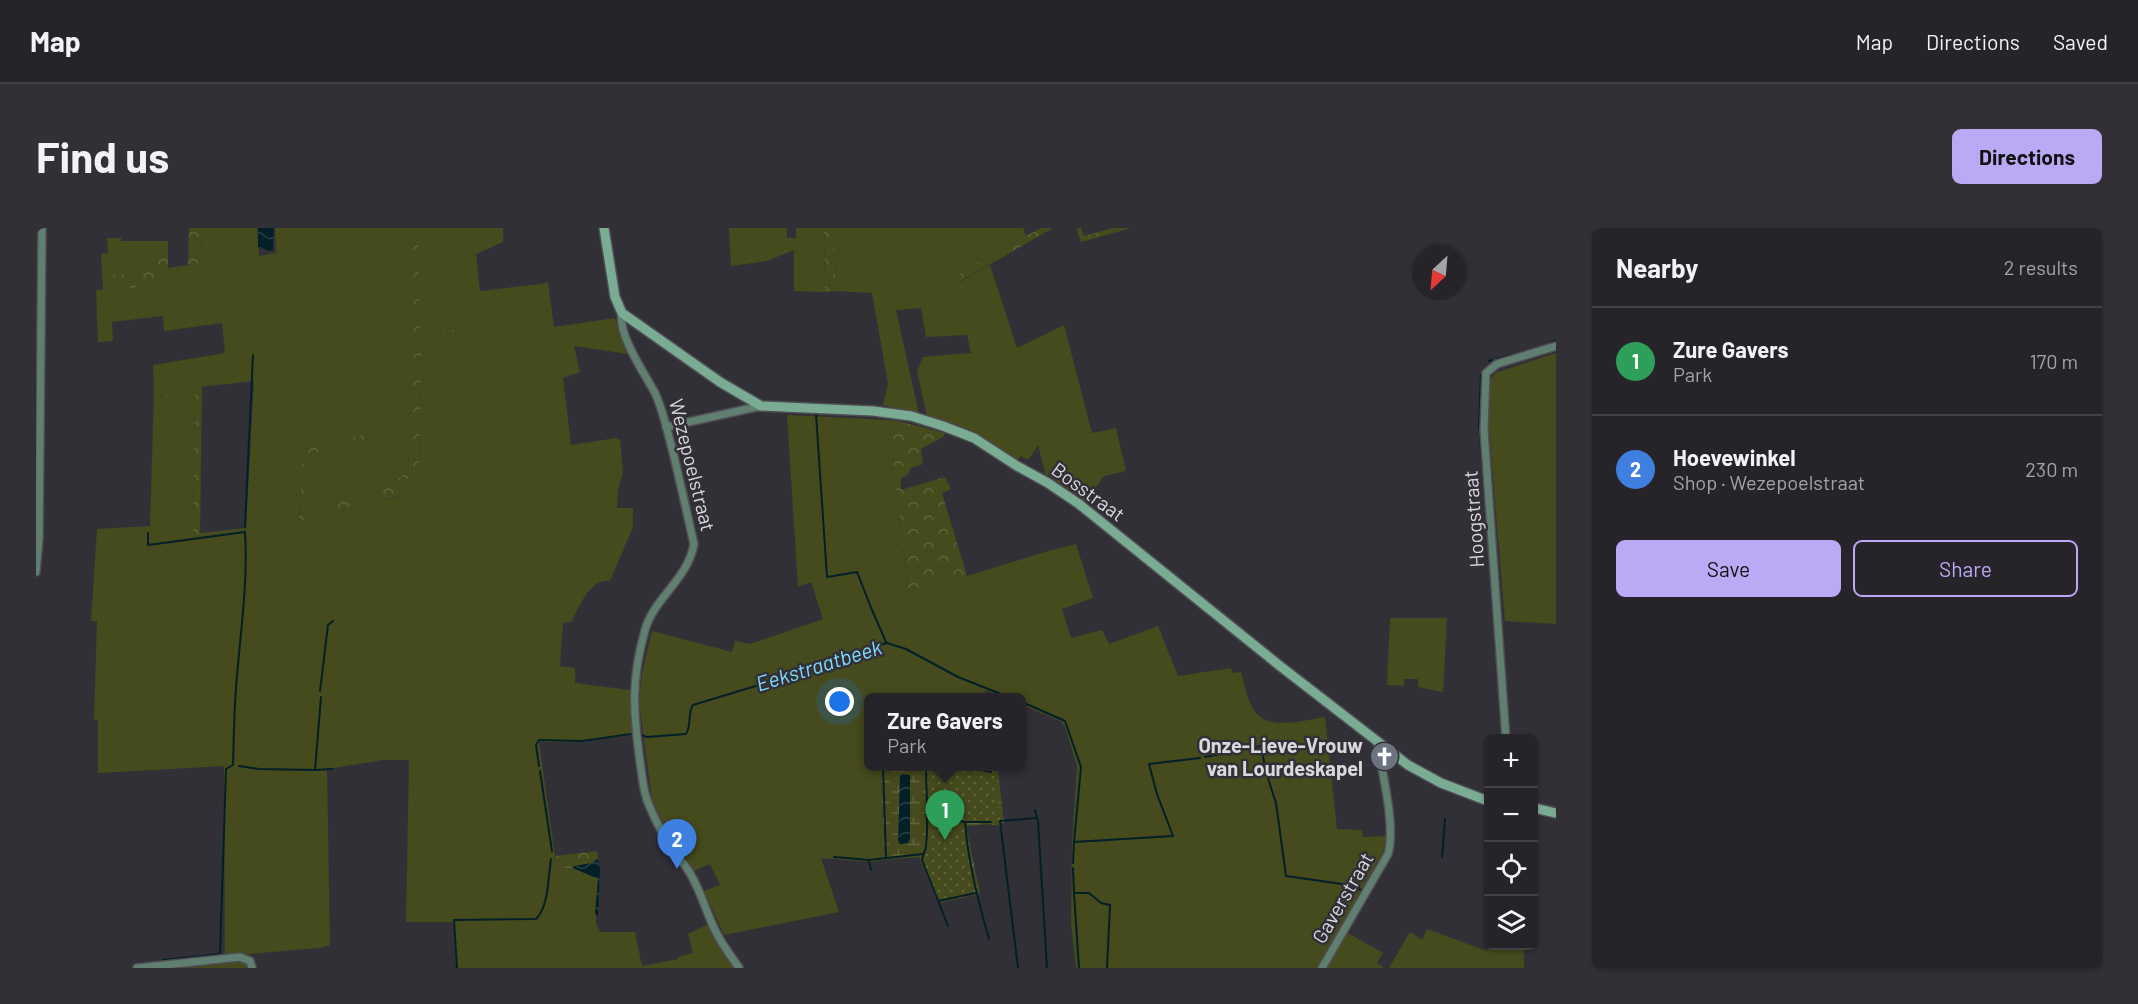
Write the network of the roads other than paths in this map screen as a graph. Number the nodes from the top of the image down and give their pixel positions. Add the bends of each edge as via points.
1 (42, 228) edge
2 (604, 228) edge
3 (622, 313) junction
4 (1556, 346) edge
5 (761, 406) junction
6 (666, 427) junction
7 (38, 511) edge
8 (36, 572) edge
9 (1506, 734) edge
10 (1377, 742) junction
11 (1392, 754) junction
12 (1382, 773) junction
13 (1484, 799) edge
14 (1538, 809) edge
15 (1556, 813) edge
16 (137, 968) edge
17 (252, 968) edge
18 (739, 968) edge
19 (1322, 968) edge

1 - 7 street
2 - 3 street, Wezepoelstraat via 615,298
3 - 5 street, Bosstraat
3 - 6 street, Wezepoelstraat via 623,329 655,393
4 - 9 street, Hoogstraat via 1497,364 1486,374 1484,430
5 - 6 street
5 - 10 street, Bosstraat via 911,416 974,438 1079,504
6 - 18 street, Wezepoelstraat via 694,544 691,558 646,627 634,687 635,724 648,803
7 - 8 street
10 - 11 street, Bosstraat
10 - 12 street, Gaverstraat
11 - 12 street
11 - 13 street, Bosstraat via 1441,783
12 - 19 street, Gaverstraat via 1391,833 1388,854
14 - 15 street
16 - 17 street via 240,957 250,961

